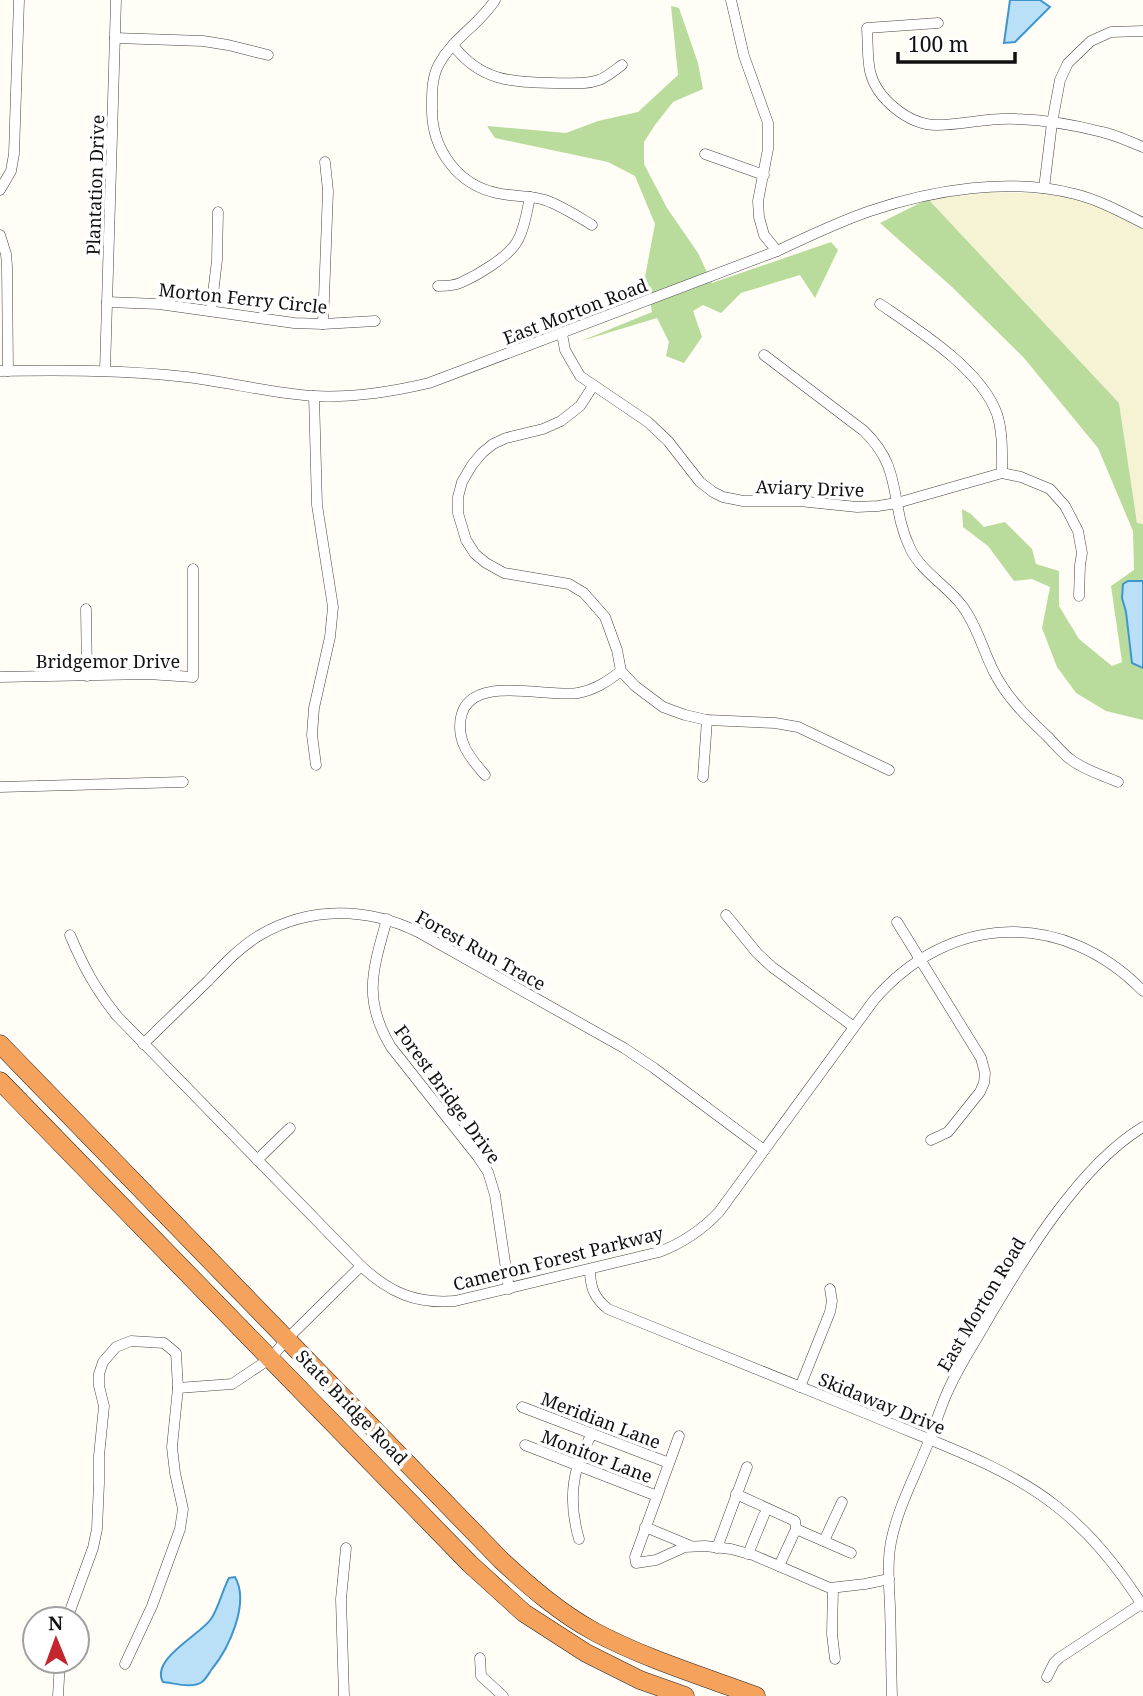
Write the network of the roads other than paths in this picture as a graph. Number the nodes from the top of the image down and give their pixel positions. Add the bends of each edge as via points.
1 (19, 0) edge
2 (116, 0) edge
3 (495, 0) edge
4 (730, 0) edge
5 (938, 23) dead end
6 (1143, 31) edge
7 (115, 38) junction
8 (453, 45) junction
9 (268, 55) dead end
10 (622, 65) dead end
11 (1052, 123) junction
12 (1143, 146) edge
13 (705, 155) dead end
14 (325, 162) dead end
15 (764, 175) junction
16 (1044, 188) junction
17 (0, 190) edge
18 (530, 197) junction
19 (218, 212) dead end
20 (1143, 223) edge
21 (592, 225) dead end
22 (0, 236) edge
23 (777, 251) junction
24 (439, 286) dead end
25 (107, 302) junction
26 (880, 304) dead end
27 (211, 310) junction
28 (375, 321) dead end
29 (323, 324) junction
30 (562, 334) junction
31 (764, 355) dead end
32 (4, 371) edge
33 (105, 371) junction
34 (593, 386) junction
35 (314, 396) junction
36 (1002, 473) junction
37 (897, 503) junction
38 (193, 569) dead end
39 (1079, 597) dead end
40 (86, 609) dead end
41 (621, 671) junction
42 (87, 676) junction
43 (0, 677) edge
44 (707, 720) junction
45 (316, 765) dead end
46 (889, 770) dead end
47 (485, 775) dead end
48 (703, 777) dead end
49 (183, 782) dead end
50 (1118, 782) dead end
51 (0, 787) edge
52 (726, 915) dead end
53 (387, 919) junction
54 (897, 922) dead end
55 (70, 935) dead end
56 (920, 958) junction
57 (1143, 990) edge
58 (854, 1027) junction
59 (0, 1044) edge
60 (143, 1044) junction
61 (0, 1081) edge
62 (1143, 1127) edge
63 (290, 1128) dead end
64 (931, 1140) dead end
65 (765, 1150) junction
66 (257, 1160) junction
67 (361, 1266) junction
68 (590, 1269) junction
69 (509, 1289) junction
70 (830, 1289) dead end
71 (286, 1340) junction
72 (266, 1361) junction
73 (800, 1387) junction
74 (178, 1388) junction
75 (522, 1407) dead end
76 (592, 1433) junction
77 (679, 1436) dead end
78 (930, 1440) junction
79 (525, 1445) dead end
80 (669, 1463) junction
81 (578, 1466) junction
82 (747, 1467) dead end
83 (736, 1494) junction
84 (657, 1496) junction
85 (842, 1502) dead end
86 (764, 1515) dead end
87 (645, 1527) junction
88 (796, 1529) junction
89 (579, 1539) dead end
90 (824, 1541) junction
91 (691, 1547) junction
92 (346, 1548) dead end
93 (717, 1548) junction
94 (748, 1553) junction
95 (851, 1553) dead end
96 (779, 1566) junction
97 (889, 1580) junction
98 (833, 1588) junction
99 (72, 1605) edge
100 (1142, 1605) edge
101 (480, 1658) dead end
102 (835, 1659) dead end
103 (125, 1664) dead end
104 (59, 1675) edge
105 (1047, 1677) dead end
106 (58, 1696) edge
107 (344, 1696) edge
108 (503, 1696) edge
109 (685, 1696) edge
110 (756, 1696) edge
111 (892, 1696) edge

1 - 17 street via 14,154
2 - 7 street, Plantation Drive
3 - 8 street
4 - 15 street via 768,123
5 - 11 street via 867,28 869,69 888,103 923,125 1015,118
6 - 11 street via 1111,33 1091,41 1068,63
7 - 9 street via 202,41
7 - 25 street, Plantation Drive
8 - 10 street via 478,69 514,82 584,84 602,79
8 - 18 street via 439,64 432,86 433,126 440,149 456,170 477,186 498,194
11 - 12 street via 1104,132
11 - 16 street
13 - 15 street
14 - 29 street
15 - 23 street via 759,217 764,235
16 - 20 street, East Morton Road via 1108,205
16 - 23 street, East Morton Road via 998,187 912,199 856,216
18 - 21 street
18 - 24 street via 522,232 508,253 460,284
19 - 27 street
22 - 32 street via 7,266
23 - 30 street, East Morton Road
25 - 27 street, Morton Ferry Circle
25 - 33 street, Plantation Drive
26 - 36 street via 956,359 990,398 998,416
27 - 29 street, Morton Ferry Circle
28 - 29 street, Morton Ferry Circle
30 - 34 street, Aviary Drive via 580,376
30 - 35 street, East Morton Road via 419,386
31 - 37 street via 874,440 889,464
32 - 33 street, East Morton Road
33 - 35 street, East Morton Road via 189,377
34 - 37 street, Aviary Drive via 648,422 700,482 723,497 857,507
34 - 41 street via 580,406 561,421 506,438 482,453 462,482 458,513 466,540 486,563 504,573 569,584 584,593 605,617
35 - 45 street via 317,505 333,607 314,708
36 - 37 street, Aviary Drive
36 - 39 street via 1050,489 1065,506 1078,531 1082,553
37 - 50 street via 911,551 965,609 1009,697 1069,758
38 - 42 street, Bridgemor Drive via 193,677
40 - 42 street
41 - 44 street via 663,707
41 - 47 street via 597,688 580,693 478,694 462,712 459,734
42 - 43 street, Bridgemor Drive
44 - 46 street via 798,727
44 - 48 street
49 - 51 street
52 - 58 street via 772,967
53 - 60 street, Forest Run Trace via 351,913 313,915 240,943
53 - 65 street, Forest Run Trace via 624,1048
53 - 69 street, Forest Bridge Drive via 372,978 377,1019 391,1047 488,1172
54 - 56 street
55 - 60 street, Cameron Forest Parkway via 99,993
56 - 57 street, Cameron Forest Parkway via 977,936 1037,934 1095,953
56 - 58 street, Cameron Forest Parkway via 886,986
56 - 64 street via 981,1058 985,1073 980,1092 948,1132
58 - 65 street, Cameron Forest Parkway
59 - 71 highway, State Bridge Road
60 - 66 street, Cameron Forest Parkway
61 - 72 highway, State Bridge Road via 216,1302
62 - 78 street, East Morton Road via 1103,1157 1027,1256 968,1351
63 - 66 street
65 - 68 street, Cameron Forest Parkway via 719,1212 692,1236 659,1252
66 - 67 street, Cameron Forest Parkway
67 - 69 street, Cameron Forest Parkway via 389,1289 424,1301 455,1301
67 - 71 street
68 - 69 street, Cameron Forest Parkway
68 - 73 street, Skidaway Drive via 593,1292 608,1308
70 - 73 street via 830,1312
71 - 72 street
71 - 110 highway, State Bridge Road via 535,1592 622,1646
72 - 74 street via 232,1384
72 - 109 highway, State Bridge Road via 524,1613 586,1653
73 - 78 street, Skidaway Drive
74 - 99 street via 176,1353 164,1343 124,1343 103,1362 99,1374 104,1406 97,1529
74 - 103 street via 172,1447 183,1509 180,1529
75 - 76 street, Meridian Lane
76 - 80 street, Meridian Lane
76 - 81 street
77 - 80 street
78 - 97 street, East Morton Road via 893,1532
78 - 100 street, Skidaway Drive via 1004,1473 1055,1505 1101,1549
79 - 81 street, Monitor Lane
80 - 84 street
81 - 84 street, Monitor Lane
81 - 89 street via 573,1509
82 - 83 street
83 - 88 street via 791,1518
83 - 93 street
84 - 87 street
85 - 90 street
86 - 94 street
87 - 91 street
87 - 91 street via 636,1563
88 - 90 street
88 - 96 street
90 - 95 street
91 - 93 street
92 - 107 street via 341,1599
93 - 94 street
94 - 96 street
96 - 98 street
97 - 98 street
97 - 111 street, East Morton Road
98 - 102 street
100 - 105 street via 1059,1658
101 - 108 street via 481,1676
104 - 106 street

